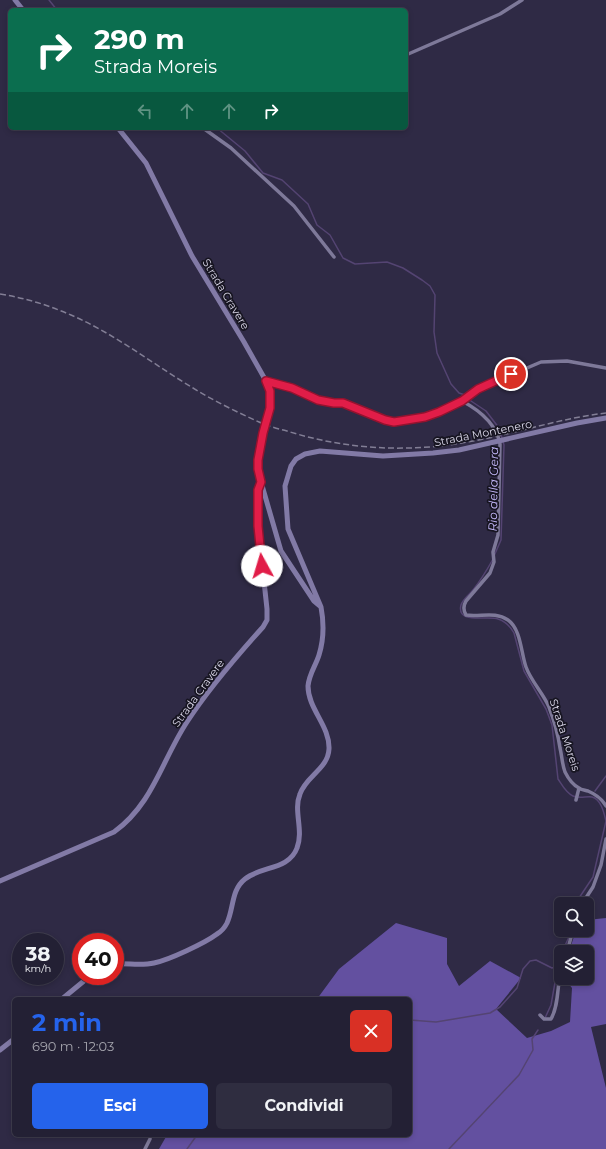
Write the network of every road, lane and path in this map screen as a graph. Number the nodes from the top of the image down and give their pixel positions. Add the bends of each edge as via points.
1 (15, 0) edge
2 (522, 0) edge
3 (21, 8) edge
4 (408, 53) edge
5 (120, 130) edge
6 (206, 130) edge
7 (334, 256) dead end
8 (606, 368) edge
9 (266, 381) junction
10 (465, 398) junction
11 (606, 418) edge
12 (261, 482) junction
13 (321, 607) junction
14 (579, 788) junction
15 (601, 799) junction
16 (606, 799) edge
17 (576, 800) dead end
18 (606, 806) edge
19 (606, 839) edge
20 (0, 881) edge
21 (587, 897) edge
22 (124, 964) edge
23 (79, 985) edge
24 (558, 985) edge
25 (64, 997) edge
26 (540, 1015) dead end
27 (12, 1041) edge
28 (0, 1050) edge
29 (150, 1139) dead end
30 (145, 1149) edge

1 - 3 street
2 - 4 street via 500,14
5 - 9 street, Strada Cravere via 146,164 192,256
6 - 7 street via 231,148 294,206
8 - 10 street via 567,361 541,362 501,378
9 - 10 street via 292,388 318,400 343,403 394,422 425,417
9 - 12 street, Strada Cravere via 270,391 270,408 259,448 258,469
10 - 14 street, Strada Moreis via 489,422 500,444 498,535 494,560 490,573 463,605 463,610 466,615 498,615 508,619 518,632 527,669 548,706 565,772
11 - 13 street, Strada Montenero via 459,450 383,456 320,452 305,454 296,459 285,486 288,529
12 - 13 street, Strada Cravere via 281,551 314,601
12 - 20 street, Strada Cravere via 258,490 258,526 267,609 267,620 263,627 219,678 186,722 145,800 126,823 114,832
13 - 22 street, Strada Montenero via 322,640 308,691 329,748 324,764 299,795 297,848 290,858 280,865 256,872 241,882 235,893 229,919 218,934 164,961
14 - 15 street
14 - 17 street
15 - 16 street
15 - 18 street
19 - 21 street via 601,865
23 - 25 street
24 - 26 street via 552,1019 544,1019
27 - 28 street
29 - 30 street

